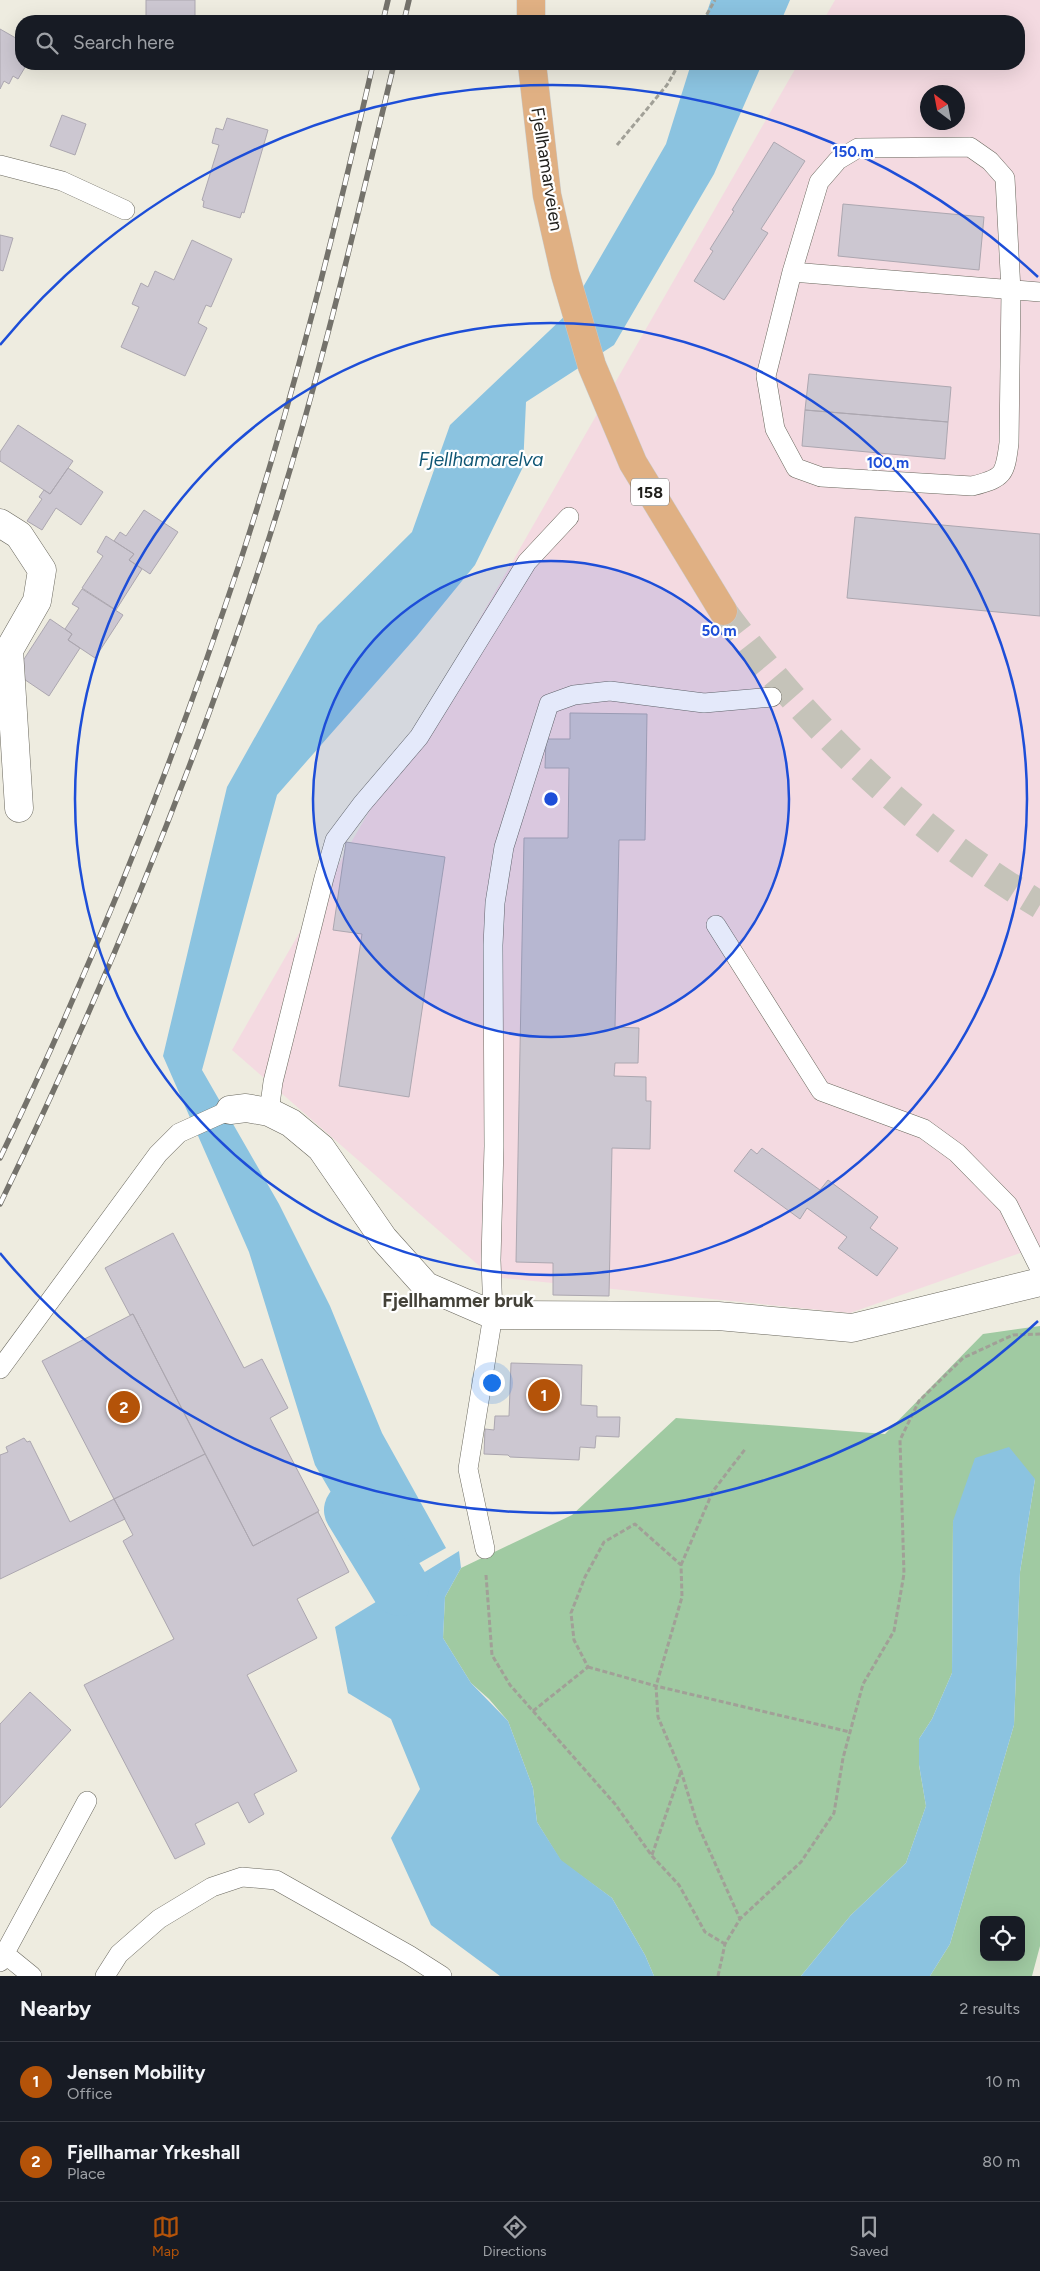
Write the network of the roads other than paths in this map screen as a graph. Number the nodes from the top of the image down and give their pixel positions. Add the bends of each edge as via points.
1 (531, 0) edge
2 (531, 15) edge
3 (533, 70) edge
4 (0, 165) edge
5 (125, 210) dead end
6 (792, 272) junction
7 (1012, 291) junction
8 (1040, 292) edge
9 (570, 517) dead end
10 (0, 523) edge
11 (722, 611) tunnel mouth
12 (772, 697) dead end
13 (19, 808) dead end
14 (716, 924) dead end
15 (230, 1110) joint
16 (269, 1112) junction
17 (1040, 1269) edge
18 (1040, 1282) edge
19 (493, 1315) junction
20 (0, 1369) edge
21 (484, 1549) road end
22 (87, 1801) dead end
23 (3, 1958) edge
24 (32, 1976) edge
25 (105, 1976) edge
26 (442, 1976) edge

1 - 2 main road
3 - 11 main road, Fjellhamarveien / 158 via 547,195 565,274 592,366 632,463
4 - 5 lane via 62,180
6 - 7 lane
6 - 7 lane via 819,182 838,160 858,148 970,147 990,161 1005,178
6 - 7 lane via 766,376 775,429 784,448 796,468 821,477 972,486 994,481 1006,467 1009,443
7 - 8 lane
9 - 16 lane via 527,562 420,738 335,840 272,1082
10 - 13 street via 19,535 42,570 37,602 9,650
12 - 19 lane via 704,703 610,691 574,694 549,704 504,848 495,903
14 - 17 lane via 821,1091 924,1129 957,1153 1008,1205
15 - 16 street via 246,1108
15 - 20 lane via 179,1133 158,1154
16 - 19 street via 291,1123 321,1148 383,1238 426,1286
18 - 19 street via 852,1328 718,1316
19 - 21 lane via 468,1469
22 - 23 lane
23 - 24 lane
25 - 26 lane via 119,1954 159,1919 212,1887 242,1877 276,1880

